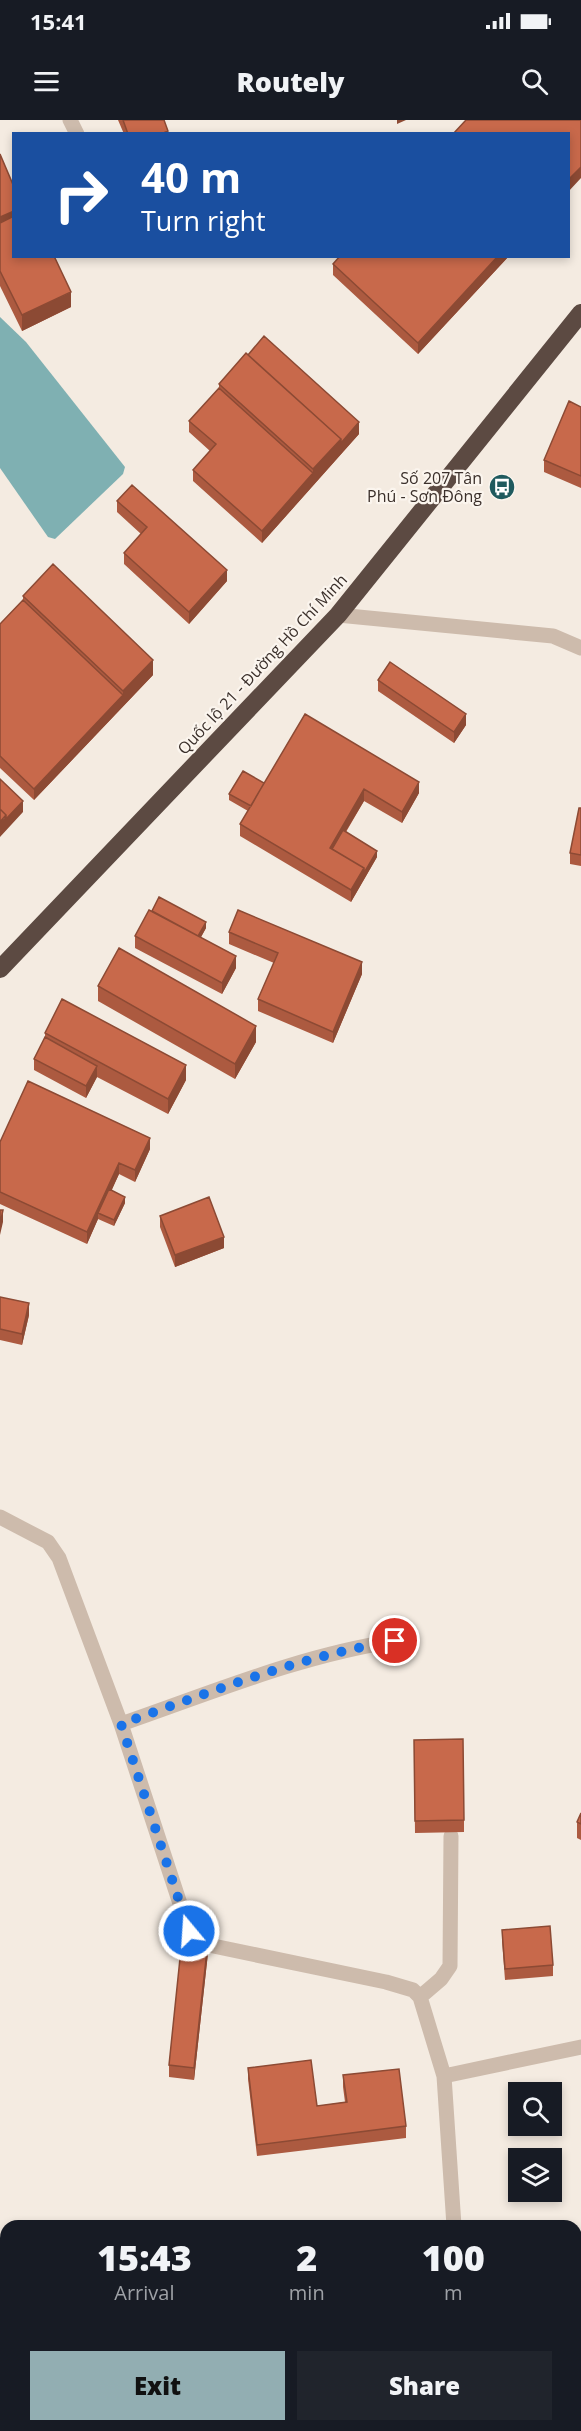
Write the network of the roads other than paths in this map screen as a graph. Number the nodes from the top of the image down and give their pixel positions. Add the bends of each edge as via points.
1 (581, 314) edge
2 (338, 615) junction
3 (581, 648) edge
4 (0, 969) edge
5 (0, 1517) edge
6 (395, 1641) dead end
7 (121, 1724) junction
8 (451, 1836) edge
9 (420, 1997) junction
10 (581, 2047) edge
11 (444, 2076) junction
12 (454, 2220) edge

1 - 2 highway, Quốc lộ 21 - Đường Hồ Chí Minh
2 - 3 street via 553,636
2 - 4 highway, Quốc lộ 21 - Đường Hồ Chí Minh
5 - 7 street via 48,1542 59,1558
6 - 7 street via 277,1669
7 - 9 street via 189,1931 199,1943 403,1986
8 - 9 street via 450,1966
9 - 11 street
10 - 11 street
11 - 12 street

